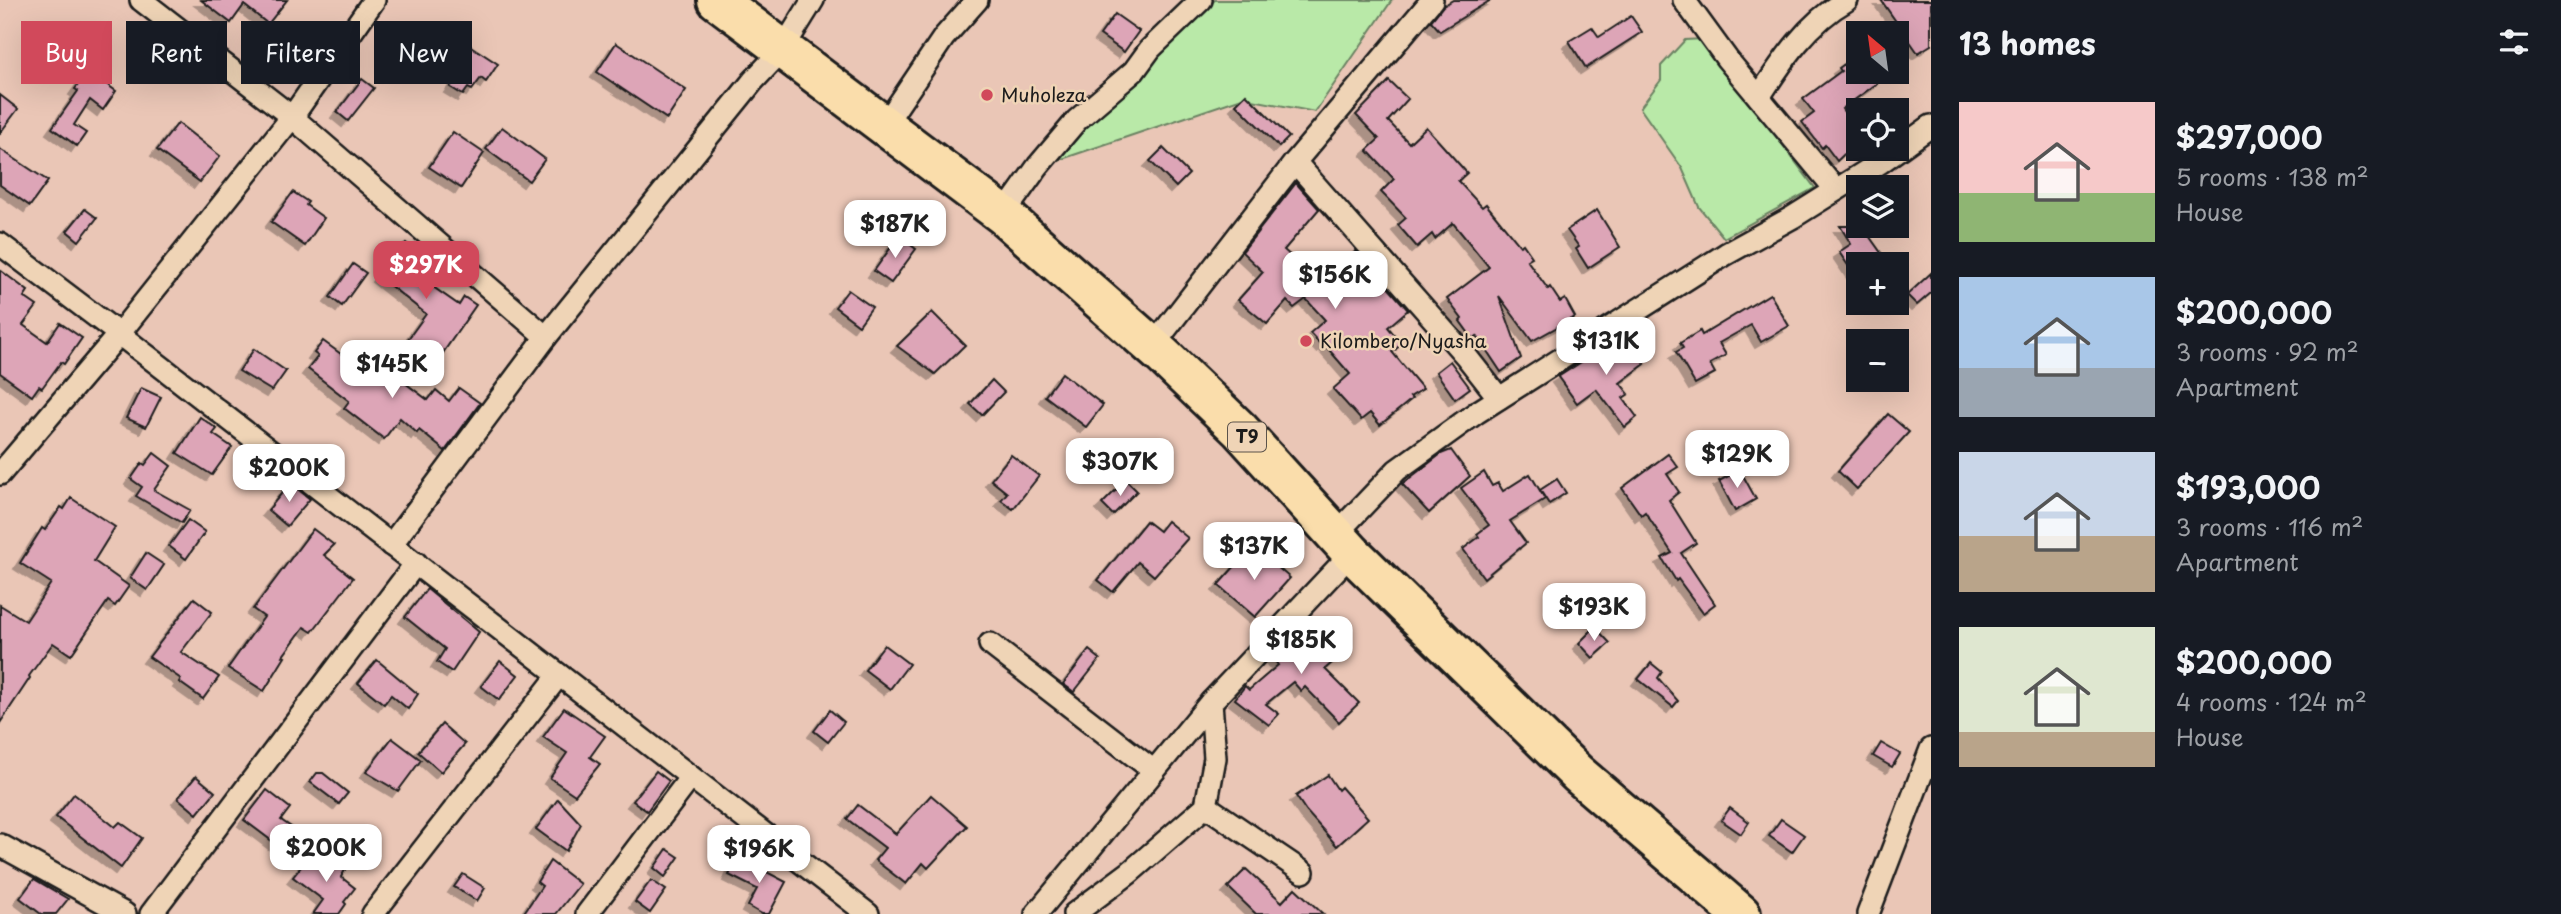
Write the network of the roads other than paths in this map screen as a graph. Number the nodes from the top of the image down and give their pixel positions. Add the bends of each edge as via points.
1 (141, 0) edge
2 (374, 0) edge
3 (717, 0) edge
4 (813, 0) edge
5 (977, 0) edge
6 (1200, 0) edge
7 (1432, 0) edge
8 (1684, 0) edge
9 (1847, 0) edge
10 (782, 50) junction
11 (1759, 97) junction
12 (292, 117) junction
13 (884, 126) junction
14 (1931, 126) edge
15 (1295, 162) junction
16 (1836, 190) junction
17 (1003, 215) junction
18 (0, 244) edge
19 (119, 334) junction
20 (547, 337) junction
21 (1152, 347) junction
22 (1499, 398) junction
23 (0, 474) edge
24 (1343, 544) junction
25 (391, 545) junction
26 (416, 563) junction
27 (990, 644) dead end
28 (559, 675) junction
29 (1211, 702) junction
30 (1931, 749) edge
31 (1154, 771) junction
32 (691, 777) junction
33 (1206, 806) junction
34 (0, 845) edge
35 (1303, 872) dead end
36 (125, 914) edge
37 (151, 914) edge
38 (373, 914) edge
39 (587, 914) edge
40 (868, 914) edge
41 (1036, 914) edge
42 (1074, 914) edge
43 (1741, 914) edge
44 (1868, 914) edge

1 - 12 street
2 - 12 street
3 - 10 highway, T9
4 - 10 street
5 - 13 street via 944,37
6 - 17 street via 1134,71 1077,120
7 - 15 street
8 - 11 street
9 - 11 street via 1832,8 1790,50
10 - 13 highway, T9
10 - 20 street
11 - 16 street
12 - 19 street
12 - 20 street
13 - 17 highway, T9
14 - 16 street
15 - 21 street
15 - 22 street
16 - 22 street
17 - 21 highway, T9
18 - 19 street
19 - 23 street
19 - 25 street
20 - 25 street
21 - 24 highway, T9 via 1240,430
22 - 24 street via 1397,470
24 - 29 street
24 - 43 highway, T9 via 1578,774
25 - 26 street
26 - 28 street
26 - 37 street
27 - 31 street
28 - 32 street
28 - 38 street
29 - 31 street
29 - 33 street via 1215,758
30 - 44 street
31 - 41 street
32 - 39 street
32 - 40 street
33 - 35 street
33 - 42 street
34 - 36 street

